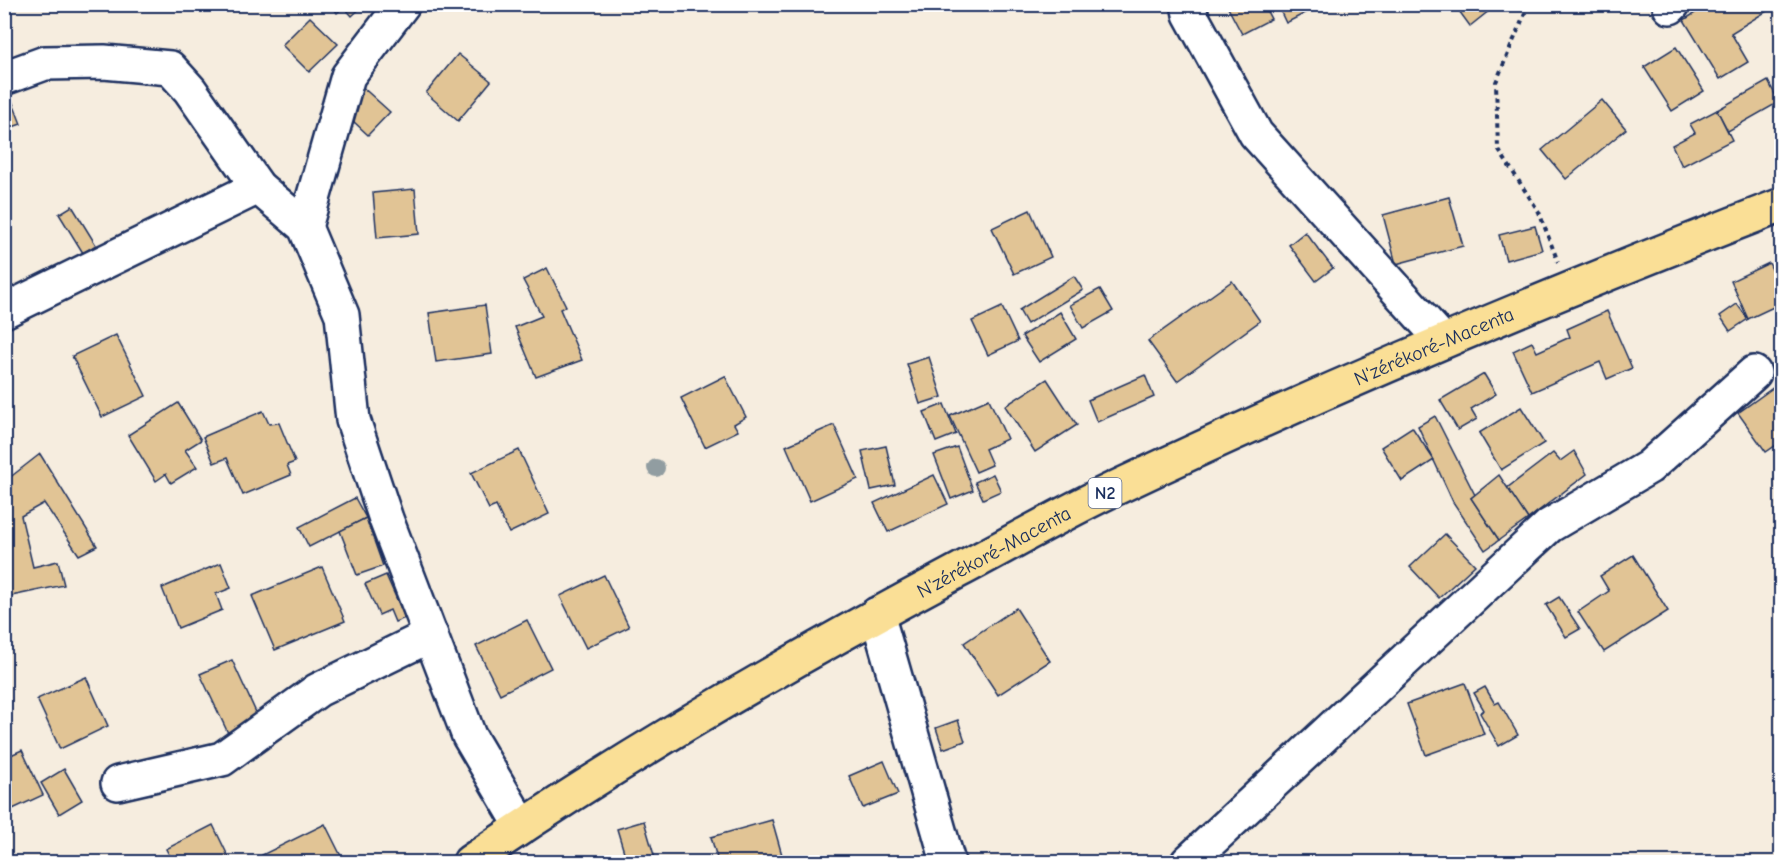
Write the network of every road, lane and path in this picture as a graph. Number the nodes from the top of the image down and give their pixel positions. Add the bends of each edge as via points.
1 (402, 4) edge
2 (1188, 4) edge
3 (1529, 4) edge
4 (4, 78) edge
5 (258, 187) junction
6 (1782, 205) edge
7 (305, 226) junction
8 (1567, 288) junction
9 (4, 311) edge
10 (1443, 341) junction
11 (1754, 373) dead end
12 (877, 614) junction
13 (432, 635) junction
14 (118, 783) dead end
15 (522, 826) junction
16 (470, 862) edge
17 (948, 862) edge
18 (1188, 862) edge

1 - 7 street via 348,76
2 - 10 street via 1256,134
3 - 8 path via 1496,82 1498,149 1539,212
4 - 5 street via 45,63 104,62 170,68
5 - 7 street
5 - 9 street
6 - 8 highway, N'zérékoré-Macenta / N2
7 - 13 street via 342,315 353,420 386,519
8 - 10 highway, N'zérékoré-Macenta / N2
10 - 12 highway, N'zérékoré-Macenta / N2 via 1119,486
11 - 18 street via 1649,467 1549,526
12 - 15 highway, N'zérékoré-Macenta / N2
12 - 17 street
13 - 14 street via 318,690 222,759
13 - 15 street via 469,736
15 - 16 highway, N'zérékoré-Macenta / N2

